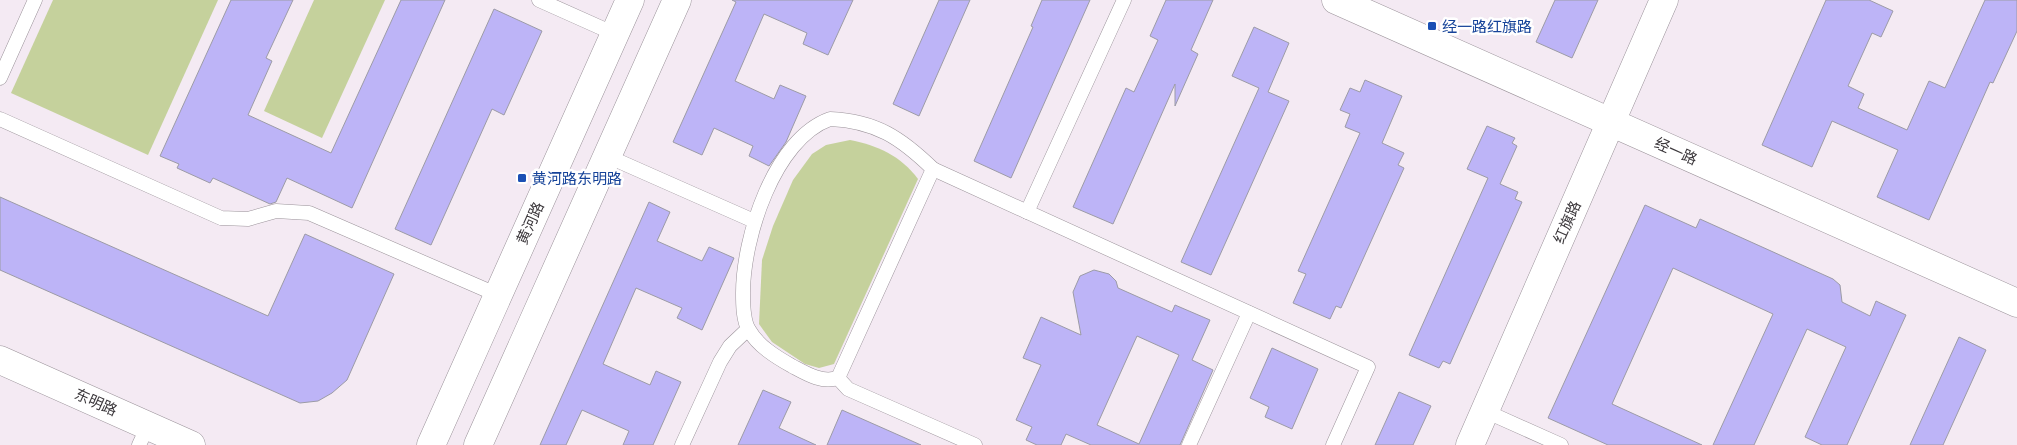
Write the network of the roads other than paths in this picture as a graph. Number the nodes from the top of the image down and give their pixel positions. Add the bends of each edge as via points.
1 (35, 0) edge
2 (540, 0) edge
3 (630, 0) edge
4 (677, 0) edge
5 (1124, 0) edge
6 (1336, 0) edge
7 (1664, 0) edge
8 (614, 34) junction
9 (0, 78) edge
10 (0, 120) edge
11 (1611, 122) junction
12 (607, 156) junction
13 (933, 169) junction
14 (1027, 212) junction
15 (754, 221) junction
16 (498, 295) junction
17 (2017, 303) edge
18 (1249, 313) junction
19 (748, 330) junction
20 (0, 360) edge
21 (838, 378) junction
22 (1485, 410) junction
23 (143, 435) edge
24 (191, 445) edge
25 (431, 445) edge
26 (478, 445) edge
27 (682, 445) edge
28 (975, 445) edge
29 (1189, 445) edge
30 (1333, 445) edge
31 (1470, 445) edge
32 (1561, 445) edge

1 - 9 lane
2 - 8 lane
3 - 8 street, 黄河路
4 - 12 street
5 - 14 lane
6 - 11 street, 经一路
7 - 11 street, 红旗路
8 - 16 street, 黄河路
10 - 16 lane via 221,218 248,219 276,211 309,213
11 - 17 street, 经一路
11 - 22 street, 红旗路
12 - 15 lane
12 - 26 street
13 - 14 lane
13 - 15 lane via 907,144 882,130 852,120 830,119 816,124 793,146 769,186
13 - 21 lane
14 - 18 lane
15 - 19 lane via 743,271 743,305
16 - 25 street, 黄河路
18 - 29 lane
18 - 30 lane via 1368,367
19 - 21 lane via 769,352 790,365 815,378
19 - 27 lane via 730,346 720,362
20 - 23 street, 东明路
21 - 28 lane via 848,389
22 - 31 street, 红旗路
22 - 32 lane
23 - 24 street, 东明路

